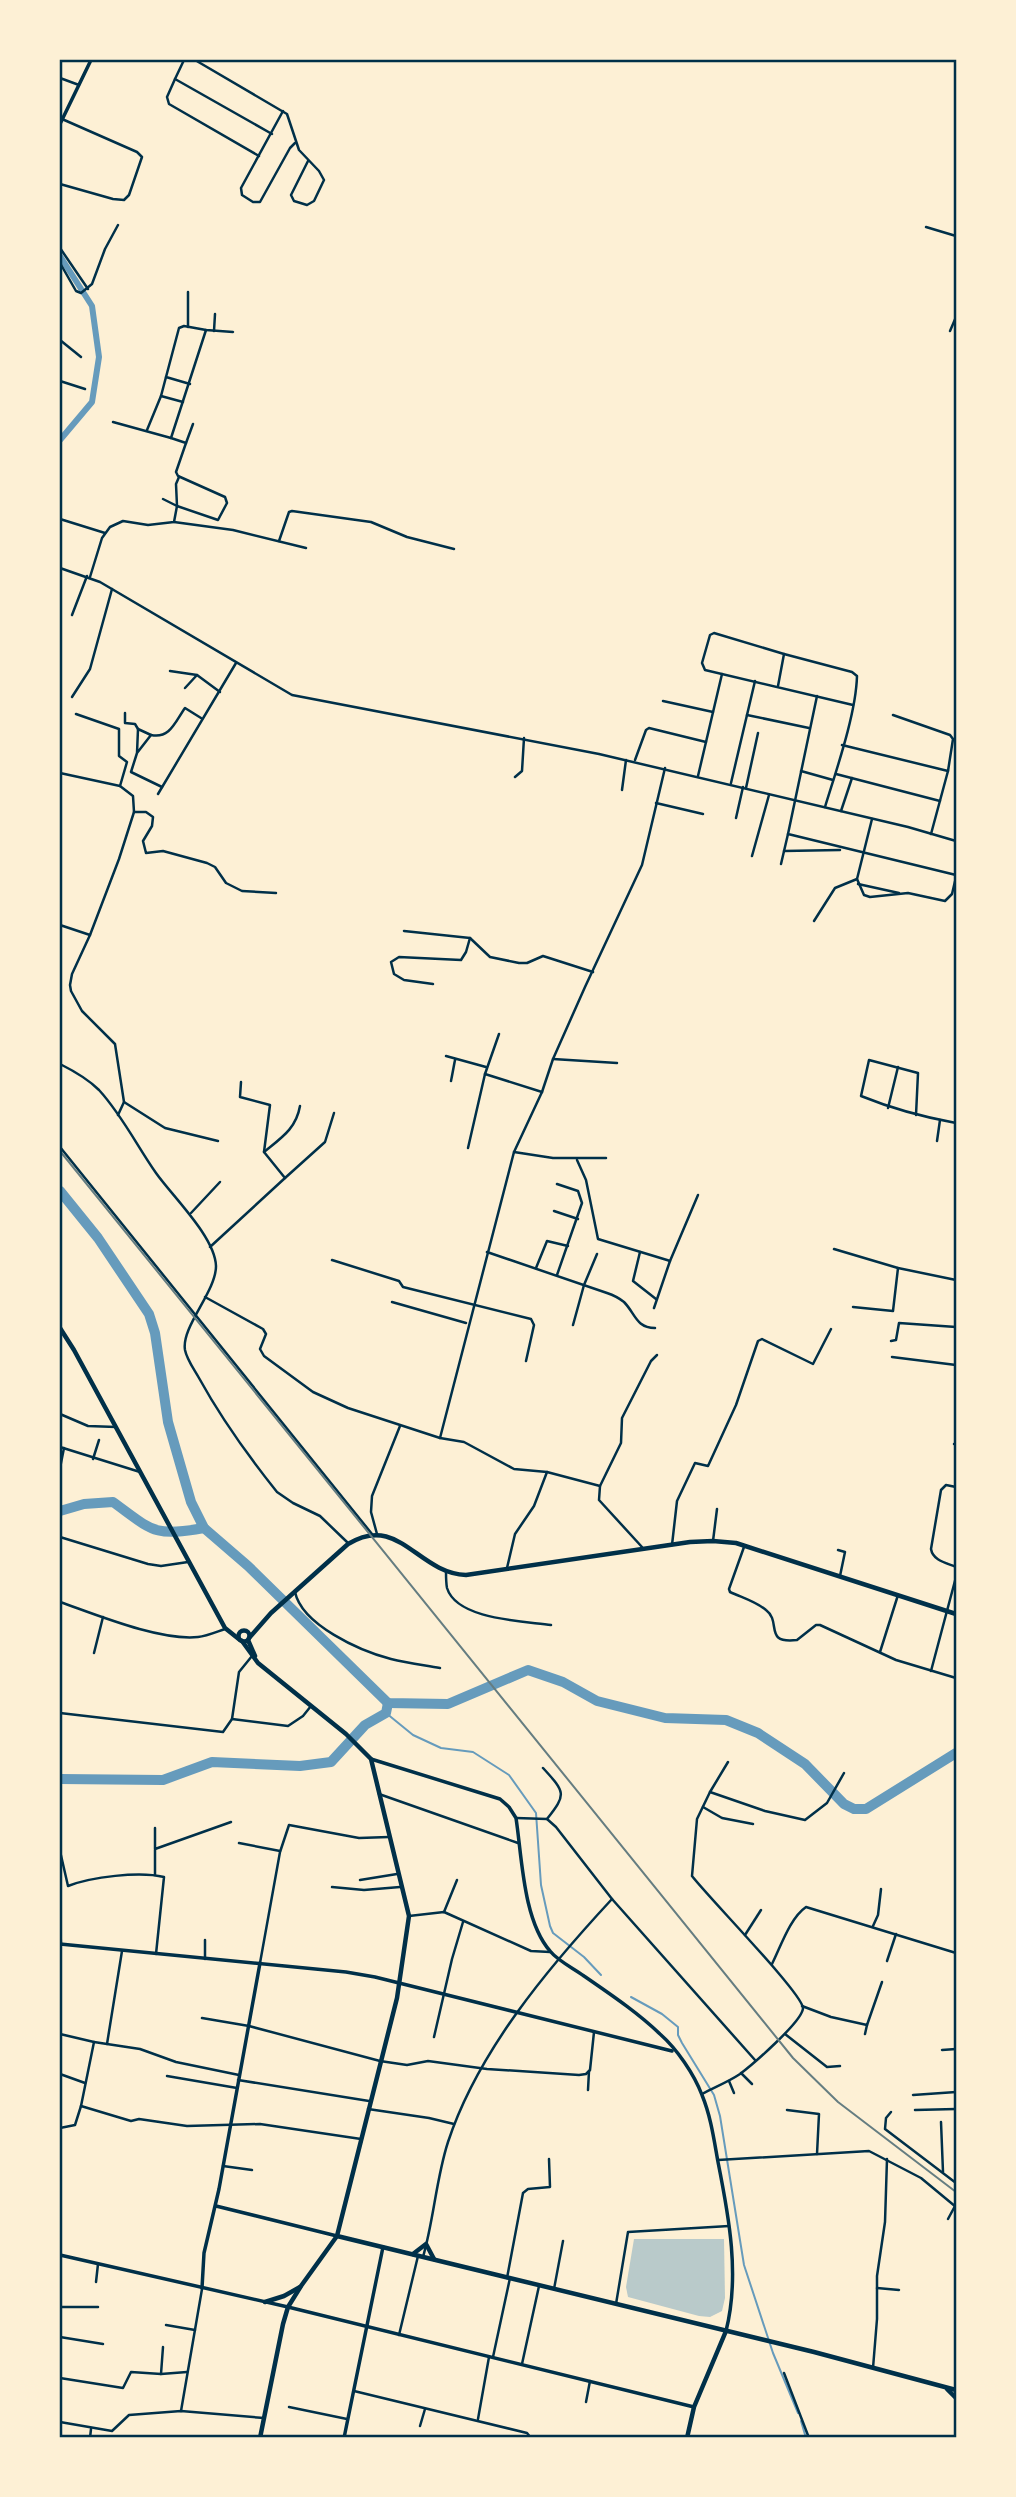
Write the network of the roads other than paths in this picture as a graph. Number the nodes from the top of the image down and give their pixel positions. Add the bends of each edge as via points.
1 (92, 60) edge
2 (184, 60) edge
3 (195, 60) edge
4 (60, 78) edge
5 (175, 79) junction
6 (79, 85) junction
7 (283, 111) junction
8 (62, 118) junction
9 (60, 124) edge
10 (272, 134) junction
11 (295, 143) junction
12 (259, 156) junction
13 (308, 161) junction
14 (60, 184) edge
15 (118, 225) dead end
16 (926, 227) dead end
17 (957, 236) edge
18 (60, 248) edge
19 (60, 263) edge
20 (85, 291) junction
21 (188, 292) dead end
22 (215, 314) dead end
23 (957, 317) edge
24 (188, 327) junction
25 (206, 330) junction
26 (214, 331) junction
27 (950, 331) dead end
28 (233, 332) dead end
29 (60, 340) edge
30 (81, 357) dead end
31 (166, 377) junction
32 (60, 381) edge
33 (190, 384) junction
34 (85, 389) dead end
35 (162, 396) junction
36 (183, 402) junction
37 (113, 422) dead end
38 (193, 424) dead end
39 (147, 432) junction
40 (172, 438) junction
41 (186, 443) junction
42 (179, 477) junction
43 (163, 499) dead end
44 (177, 506) junction
45 (60, 519) edge
46 (174, 522) junction
47 (105, 533) junction
48 (279, 541) junction
49 (306, 548) dead end
50 (454, 549) dead end
51 (60, 568) edge
52 (88, 576) junction
53 (112, 589) junction
54 (72, 615) dead end
55 (784, 654) junction
56 (236, 663) junction
57 (170, 671) dead end
58 (722, 674) junction
59 (197, 675) junction
60 (755, 681) junction
61 (778, 686) junction
62 (185, 688) dead end
63 (220, 692) junction
64 (817, 696) junction
65 (72, 697) dead end
66 (663, 701) dead end
67 (180, 705) dead end
68 (853, 705) junction
69 (185, 709) junction
70 (713, 712) junction
71 (125, 713) dead end
72 (76, 714) dead end
73 (747, 715) junction
74 (893, 715) dead end
75 (202, 719) junction
76 (138, 729) junction
77 (810, 729) junction
78 (758, 733) dead end
79 (151, 735) junction
80 (524, 738) junction
81 (706, 742) junction
82 (842, 745) junction
83 (138, 753) junction
84 (626, 760) junction
85 (635, 762) junction
86 (665, 768) junction
87 (948, 771) junction
88 (801, 772) junction
89 (60, 773) edge
90 (836, 774) junction
91 (698, 776) junction
92 (515, 777) dead end
93 (852, 778) junction
94 (834, 780) junction
95 (731, 784) junction
96 (120, 786) junction
97 (162, 787) junction
98 (745, 788) junction
99 (622, 790) dead end
100 (158, 794) dead end
101 (769, 795) junction
102 (795, 800) junction
103 (940, 801) junction
104 (656, 803) junction
105 (825, 807) junction
106 (841, 811) junction
107 (134, 812) junction
108 (703, 814) dead end
109 (736, 818) dead end
110 (872, 819) junction
111 (788, 834) junction
112 (931, 834) junction
113 (957, 841) edge
114 (845, 849) junction
115 (784, 851) junction
116 (863, 854) junction
117 (752, 856) dead end
118 (781, 863) dead end
119 (957, 876) edge
120 (857, 878) junction
121 (858, 884) junction
122 (276, 893) dead end
123 (903, 893) junction
124 (814, 921) dead end
125 (60, 925) edge
126 (404, 931) dead end
127 (90, 935) junction
128 (470, 938) junction
129 (593, 972) junction
130 (433, 984) dead end
131 (499, 1034) dead end
132 (446, 1056) dead end
133 (456, 1059) junction
134 (553, 1059) junction
135 (617, 1063) dead end
136 (60, 1064) edge
137 (898, 1067) junction
138 (487, 1068) junction
139 (485, 1074) junction
140 (451, 1081) dead end
141 (241, 1082) dead end
142 (542, 1091) junction
143 (124, 1102) junction
144 (300, 1106) dead end
145 (888, 1108) junction
146 (334, 1114) dead end
147 (118, 1115) junction
148 (916, 1115) junction
149 (940, 1120) junction
150 (957, 1123) edge
151 (218, 1141) dead end
152 (937, 1141) dead end
153 (60, 1147) edge
154 (468, 1147) dead end
155 (264, 1152) junction
156 (514, 1152) junction
157 (606, 1158) dead end
158 (578, 1160) junction
159 (285, 1178) junction
160 (220, 1182) dead end
161 (557, 1184) dead end
162 (698, 1195) dead end
163 (554, 1211) dead end
164 (190, 1213) junction
165 (578, 1219) junction
166 (568, 1246) junction
167 (210, 1247) junction
168 (834, 1249) dead end
169 (487, 1252) junction
170 (640, 1252) junction
171 (597, 1254) dead end
172 (332, 1260) dead end
173 (670, 1261) junction
174 (536, 1268) junction
175 (898, 1268) junction
176 (557, 1275) junction
177 (957, 1280) edge
178 (584, 1285) junction
179 (205, 1297) junction
180 (656, 1299) junction
181 (392, 1302) dead end
182 (474, 1303) junction
183 (853, 1307) dead end
184 (654, 1308) dead end
185 (197, 1316) junction
186 (468, 1324) junction
187 (573, 1325) dead end
188 (957, 1327) edge
189 (60, 1328) edge
190 (655, 1328) dead end
191 (831, 1329) dead end
192 (891, 1341) dead end
193 (657, 1355) dead end
194 (892, 1357) dead end
195 (526, 1361) dead end
196 (957, 1365) edge
197 (60, 1413) edge
198 (400, 1426) junction
199 (116, 1427) junction
200 (440, 1438) junction
201 (99, 1440) dead end
202 (60, 1447) edge
203 (64, 1448) junction
204 (93, 1459) junction
205 (60, 1468) edge
206 (140, 1472) junction
207 (547, 1472) junction
208 (600, 1486) junction
209 (957, 1487) edge
210 (716, 1509) dead end
211 (375, 1534) junction
212 (60, 1537) edge
213 (712, 1541) junction
214 (348, 1544) junction
215 (672, 1545) junction
216 (744, 1545) junction
217 (643, 1549) junction
218 (838, 1550) dead end
219 (190, 1562) junction
220 (957, 1567) edge
221 (506, 1570) junction
222 (446, 1572) junction
223 (840, 1576) junction
224 (957, 1577) edge
225 (294, 1593) junction
226 (898, 1595) junction
227 (60, 1602) edge
228 (947, 1611) junction
229 (957, 1614) edge
230 (103, 1617) junction
231 (263, 1621) junction
232 (551, 1625) dead end
233 (225, 1628) junction
234 (243, 1631) junction
235 (245, 1640) junction
236 (94, 1653) dead end
237 (880, 1653) junction
238 (253, 1656) junction
239 (258, 1664) junction
240 (440, 1668) dead end
241 (931, 1671) junction
242 (957, 1678) edge
243 (312, 1705) junction
244 (60, 1713) edge
245 (232, 1720) junction
246 (371, 1759) junction
247 (728, 1762) dead end
248 (542, 1768) dead end
249 (844, 1773) dead end
250 (710, 1792) junction
251 (379, 1794) junction
252 (703, 1807) junction
253 (516, 1818) junction
254 (547, 1819) junction
255 (231, 1822) dead end
256 (752, 1824) dead end
257 (155, 1828) dead end
258 (388, 1837) junction
259 (239, 1843) dead end
260 (519, 1844) junction
261 (155, 1849) junction
262 (60, 1851) edge
263 (280, 1852) junction
264 (397, 1874) junction
265 (155, 1875) junction
266 (360, 1880) dead end
267 (457, 1880) dead end
268 (332, 1887) dead end
269 (400, 1887) junction
270 (881, 1889) dead end
271 (612, 1899) junction
272 (761, 1910) dead end
273 (444, 1912) junction
274 (409, 1916) junction
275 (60, 1919) edge
276 (463, 1922) junction
277 (873, 1926) junction
278 (896, 1933) junction
279 (745, 1936) junction
280 (205, 1940) dead end
281 (60, 1945) edge
282 (122, 1951) junction
283 (550, 1952) junction
284 (957, 1953) edge
285 (156, 1954) junction
286 (558, 1958) junction
287 (205, 1959) junction
288 (887, 1961) dead end
289 (260, 1963) junction
290 (771, 1965) junction
291 (400, 1982) junction
292 (882, 1982) dead end
293 (444, 1995) junction
294 (802, 2006) junction
295 (519, 2013) junction
296 (202, 2018) dead end
297 (867, 2025) junction
298 (249, 2026) junction
299 (594, 2032) junction
300 (60, 2034) edge
301 (785, 2034) junction
302 (865, 2034) dead end
303 (434, 2037) dead end
304 (94, 2042) junction
305 (107, 2044) junction
306 (957, 2049) edge
307 (942, 2050) dead end
308 (674, 2052) junction
309 (755, 2060) junction
310 (380, 2061) junction
311 (840, 2066) dead end
312 (482, 2068) junction
313 (589, 2071) junction
314 (741, 2073) junction
315 (60, 2074) edge
316 (239, 2075) junction
317 (167, 2076) dead end
318 (239, 2081) junction
319 (729, 2081) junction
320 (85, 2083) junction
321 (752, 2084) dead end
322 (237, 2088) junction
323 (588, 2090) dead end
324 (957, 2092) edge
325 (734, 2093) dead end
326 (702, 2094) junction
327 (913, 2095) dead end
328 (369, 2101) junction
329 (81, 2106) junction
330 (368, 2109) junction
331 (957, 2109) edge
332 (788, 2110) dead end
333 (915, 2110) dead end
334 (891, 2112) dead end
335 (941, 2122) dead end
336 (232, 2123) junction
337 (454, 2124) junction
338 (60, 2128) edge
339 (361, 2139) junction
340 (817, 2154) junction
341 (549, 2159) dead end
342 (887, 2159) junction
343 (721, 2160) junction
344 (223, 2166) junction
345 (252, 2170) dead end
346 (943, 2172) junction
347 (957, 2183) edge
348 (216, 2206) junction
349 (956, 2206) edge
350 (948, 2219) dead end
351 (729, 2226) junction
352 (337, 2236) junction
353 (563, 2241) dead end
354 (426, 2244) junction
355 (383, 2247) junction
356 (60, 2255) edge
357 (418, 2255) junction
358 (434, 2259) junction
359 (98, 2264) junction
360 (509, 2278) junction
361 (96, 2282) dead end
362 (539, 2286) junction
363 (301, 2287) junction
364 (877, 2288) junction
365 (202, 2289) junction
366 (554, 2289) junction
367 (899, 2290) dead end
368 (265, 2302) junction
369 (616, 2304) junction
370 (60, 2307) edge
371 (98, 2307) dead end
372 (288, 2307) junction
373 (166, 2325) dead end
374 (367, 2327) junction
375 (195, 2330) junction
376 (726, 2331) junction
377 (399, 2335) junction
378 (60, 2337) edge
379 (103, 2344) dead end
380 (163, 2347) dead end
381 (491, 2357) junction
382 (522, 2365) junction
383 (873, 2368) junction
384 (187, 2372) junction
385 (785, 2373) dead end
386 (161, 2374) junction
387 (60, 2378) edge
388 (590, 2381) junction
389 (946, 2388) junction
390 (957, 2390) edge
391 (354, 2391) junction
392 (957, 2398) edge
393 (586, 2402) dead end
394 (289, 2407) dead end
395 (694, 2407) junction
396 (425, 2409) junction
397 (181, 2412) junction
398 (264, 2418) junction
399 (348, 2419) junction
400 (478, 2420) junction
401 (60, 2422) edge
402 (420, 2427) dead end
403 (91, 2429) junction
404 (90, 2438) edge
405 (260, 2438) edge
406 (344, 2438) edge
407 (531, 2438) edge
408 (687, 2438) edge
409 (809, 2438) edge

1 - 6 street
2 - 5 street
3 - 7 street
4 - 6 street
5 - 10 street
5 - 12 street via 167,97 169,104
6 - 8 street
7 - 10 street
7 - 11 street
8 - 9 street
8 - 14 street via 138,152 142,158 124,200
10 - 12 street
11 - 12 street via 256,203 241,190
11 - 13 street
13 - 13 street via 324,180 314,201 307,205 290,195
15 - 20 street
16 - 17 street
18 - 20 street
19 - 20 street via 76,291
21 - 24 street
22 - 26 street
23 - 27 street
24 - 25 street
24 - 31 street via 179,328
25 - 26 street
25 - 33 street
26 - 28 street
29 - 30 street
31 - 33 street
31 - 35 street
32 - 34 street
33 - 36 street
35 - 36 street
35 - 39 street
36 - 40 street
37 - 39 street
38 - 41 street
39 - 40 street
40 - 41 street
41 - 42 street via 176,472
42 - 44 street
42 - 44 street via 225,497 227,503 214,520
43 - 44 street
44 - 46 street
45 - 47 street
46 - 47 street via 148,525 124,521
46 - 48 street
47 - 52 street
48 - 49 street
48 - 50 street via 292,511 371,522
51 - 52 street
52 - 53 street
52 - 54 street
53 - 56 street
53 - 65 street via 90,669
55 - 58 street via 712,633 702,666
55 - 61 street
55 - 68 street via 855,674
56 - 63 street
56 - 80 street via 292,695
57 - 59 street
58 - 60 street
58 - 70 street
59 - 62 street
59 - 63 street
60 - 61 street
60 - 73 street
61 - 64 street
63 - 75 street
64 - 68 street
64 - 77 street
66 - 70 street
67 - 69 street
68 - 82 street
69 - 75 street
69 - 79 street via 166,734
70 - 81 street
71 - 76 street via 125,723
72 - 96 street via 119,729 119,756 127,762
73 - 77 street
73 - 95 street
74 - 87 street via 952,737
75 - 97 street
76 - 79 street
76 - 83 street
77 - 88 street
78 - 98 street
79 - 83 street
80 - 84 street
80 - 92 street via 522,771
81 - 85 street via 649,728
81 - 91 street
82 - 87 street
82 - 90 street
83 - 97 street via 131,772
84 - 85 street
84 - 99 street
85 - 86 street
86 - 91 street
86 - 104 street
87 - 103 street
88 - 94 street
88 - 102 street
89 - 96 street
90 - 93 street
90 - 94 street
91 - 95 street
93 - 103 street
93 - 106 street
94 - 105 street
95 - 98 street
96 - 107 street via 132,793
97 - 100 street
98 - 101 street
98 - 109 street
101 - 102 street
101 - 117 street
102 - 105 street
102 - 111 street
103 - 112 street
104 - 108 street
104 - 129 street via 642,865
105 - 106 street
106 - 110 street
107 - 122 street via 153,817 143,841 146,853 163,851 207,863 226,883 242,891
107 - 127 street
110 - 112 street
110 - 116 street
111 - 114 street
111 - 115 street
112 - 113 street
114 - 115 street
114 - 116 street
115 - 118 street
116 - 119 street
116 - 120 street
119 - 123 street via 950,898 942,902
120 - 121 street
120 - 124 street via 835,888
121 - 123 street
121 - 123 street via 870,897
125 - 127 street
126 - 128 street
127 - 143 street via 72,974 71,991 88,1018 115,1044
128 - 129 street via 492,957 525,963 543,956
128 - 130 street via 461,960 399,957 391,962 400,979
129 - 134 street
131 - 138 street
132 - 133 street
133 - 138 street
133 - 140 street
134 - 135 street
134 - 142 street
136 - 147 street via 89,1082
137 - 145 street
137 - 145 street via 871,1058 866,1071 861,1096
137 - 148 street via 919,1073
138 - 139 street
139 - 142 street
139 - 154 street
141 - 155 street via 241,1098 270,1106
142 - 156 street
143 - 147 street
143 - 151 street via 165,1128
144 - 155 street via 292,1128
145 - 148 street
146 - 159 street via 326,1142
147 - 164 street via 156,1173
148 - 149 street
149 - 150 street
149 - 152 street
153 - 185 street
155 - 159 street
156 - 158 street
156 - 169 street
157 - 158 street
158 - 170 street via 596,1237
159 - 167 street
160 - 164 street
161 - 165 street via 580,1193
162 - 173 street
163 - 165 street
164 - 167 street
165 - 166 street
166 - 174 street via 547,1241
166 - 176 street
167 - 179 street via 216,1271
168 - 175 street
169 - 174 street
169 - 182 street
170 - 173 street
170 - 180 street via 633,1281
171 - 178 street
172 - 182 street via 399,1281 403,1287
173 - 180 street
174 - 176 street
175 - 177 street
175 - 183 street via 893,1311
176 - 178 street
178 - 187 street
178 - 190 street via 622,1300 639,1323
179 - 185 street
179 - 198 street via 263,1329 262,1354 313,1392
180 - 184 street
181 - 186 street
182 - 186 street
182 - 195 street via 533,1321
185 - 211 street
185 - 214 street via 185,1346 208,1395 277,1492 320,1516
186 - 200 street
188 - 192 street via 899,1323 896,1340
189 - 199 main road
191 - 215 street via 813,1364 758,1341 708,1466 695,1463 677,1498
193 - 208 street via 622,1418 621,1443
194 - 196 street
197 - 199 street via 89,1426
198 - 200 street
198 - 211 street via 372,1496
199 - 206 main road
200 - 207 street via 469,1445 508,1467
201 - 204 street
202 - 203 street
203 - 204 street
203 - 205 street
204 - 206 street
206 - 219 main road
207 - 208 street
207 - 221 street via 534,1506 514,1534
208 - 217 street via 599,1500
209 - 220 street via 943,1487 931,1549 934,1556
210 - 213 street
211 - 214 main road
211 - 222 main road via 390,1537
212 - 219 street via 148,1564
213 - 215 main road
213 - 216 main road
214 - 225 main road
215 - 217 main road
216 - 223 main road
216 - 237 street via 730,1592 767,1610 775,1636 797,1640 818,1625
217 - 221 main road
218 - 223 street via 845,1552
219 - 233 main road
221 - 222 main road via 466,1575
222 - 232 street via 448,1590 469,1610
223 - 226 main road
224 - 228 street
225 - 231 main road
225 - 240 street via 300,1607 345,1641 389,1659
226 - 228 main road
226 - 237 street
227 - 230 street
228 - 229 main road
228 - 241 street
230 - 233 street via 182,1637
230 - 236 street
231 - 234 main road
231 - 235 main road
233 - 234 main road
233 - 235 main road
234 - 235 main road via 239,1634
234 - 235 main road via 249,1634
235 - 238 main road
235 - 239 main road
237 - 241 street
238 - 239 main road
238 - 245 street via 237,1677
239 - 243 main road
241 - 242 street
243 - 245 street via 288,1726
243 - 246 main road
244 - 245 street via 220,1732
246 - 251 main road
246 - 253 street via 500,1799
247 - 250 street
248 - 254 street via 561,1793 559,1805
249 - 250 street via 827,1803 810,1818 799,1820
250 - 252 street
251 - 258 main road
251 - 260 street
252 - 256 street via 722,1818
252 - 279 street via 696,1825 692,1876
253 - 254 street
253 - 260 street
254 - 271 street
255 - 261 street
257 - 261 street
258 - 263 street via 359,1838 292,1824
258 - 264 main road
259 - 263 street
260 - 283 street via 530,1908
261 - 265 street
262 - 265 street via 68,1886 87,1879
263 - 289 street
264 - 266 street
264 - 269 main road
265 - 285 street via 164,1878
267 - 273 street
268 - 269 street
269 - 274 main road
270 - 277 street
271 - 286 street
271 - 309 street
272 - 279 street
273 - 274 street
273 - 276 street
274 - 291 main road
275 - 281 street
276 - 283 street via 531,1951
276 - 293 street
277 - 278 street
277 - 290 street via 807,1907
278 - 284 street
278 - 288 street
279 - 290 street
280 - 287 street
281 - 282 street
282 - 285 street
282 - 305 street
283 - 286 street
285 - 287 street
286 - 295 street
286 - 308 street via 633,2011
287 - 289 street
289 - 291 street
289 - 298 street
290 - 294 street
291 - 293 street
291 - 310 main road
292 - 297 street
293 - 295 street
293 - 303 street
294 - 297 street
294 - 301 street via 799,2019
295 - 299 street
295 - 312 street
296 - 298 street
297 - 302 street
298 - 310 street
298 - 316 street
299 - 308 street
299 - 313 street
300 - 304 street
301 - 309 street
301 - 311 street via 827,2067
304 - 305 street
304 - 320 street
305 - 316 street
306 - 307 street
308 - 326 street
309 - 314 street
310 - 312 street
310 - 328 main road
312 - 313 street via 579,2075
312 - 337 street
313 - 323 street
314 - 319 street
314 - 321 street
315 - 320 street
316 - 318 street
317 - 322 street
318 - 322 street
318 - 328 street
319 - 325 street
319 - 326 street
320 - 329 street
322 - 336 street
324 - 327 street
326 - 343 street
328 - 330 main road
329 - 336 street via 131,2121 199,2126
329 - 338 street via 74,2127
330 - 337 street
330 - 339 main road
331 - 333 street
332 - 340 street via 819,2114
334 - 346 street via 885,2129
335 - 346 street
336 - 339 street
336 - 344 street
337 - 354 street
339 - 352 main road
340 - 342 street via 868,2151
340 - 343 street
341 - 360 street via 550,2187 523,2193
342 - 349 street
342 - 364 street
343 - 351 street
344 - 345 street
344 - 348 street
346 - 347 street
348 - 352 street
348 - 365 street via 204,2253
349 - 350 street
351 - 369 street via 628,2231
351 - 376 street via 733,2286
352 - 355 main road
352 - 363 main road
353 - 366 street
354 - 357 main road
354 - 357 street
354 - 358 main road
355 - 357 main road
355 - 374 street
356 - 359 street
357 - 358 main road
357 - 377 street
358 - 360 main road
359 - 361 street
359 - 365 street
360 - 362 main road
360 - 381 street
362 - 366 main road
362 - 382 street
363 - 368 main road
363 - 372 main road
364 - 367 street
364 - 383 street
365 - 368 street
365 - 375 street
366 - 369 main road
368 - 372 street
369 - 376 main road
370 - 371 street
372 - 374 street
372 - 398 main road
373 - 375 street
374 - 377 street
374 - 391 street
375 - 384 street
376 - 383 main road
376 - 395 main road
377 - 381 street
378 - 379 street
380 - 386 street
381 - 382 street
381 - 400 street
382 - 388 street
383 - 389 main road
384 - 386 street
384 - 397 street
385 - 409 street
386 - 387 street via 131,2372 123,2388
388 - 393 street
388 - 395 street
389 - 390 main road
389 - 392 main road
391 - 396 street
391 - 399 street
394 - 399 street
395 - 408 main road
396 - 400 street
396 - 402 street
397 - 398 street
397 - 403 street via 129,2416 112,2431
398 - 405 main road
399 - 406 street
400 - 407 street
401 - 403 street
403 - 404 street

